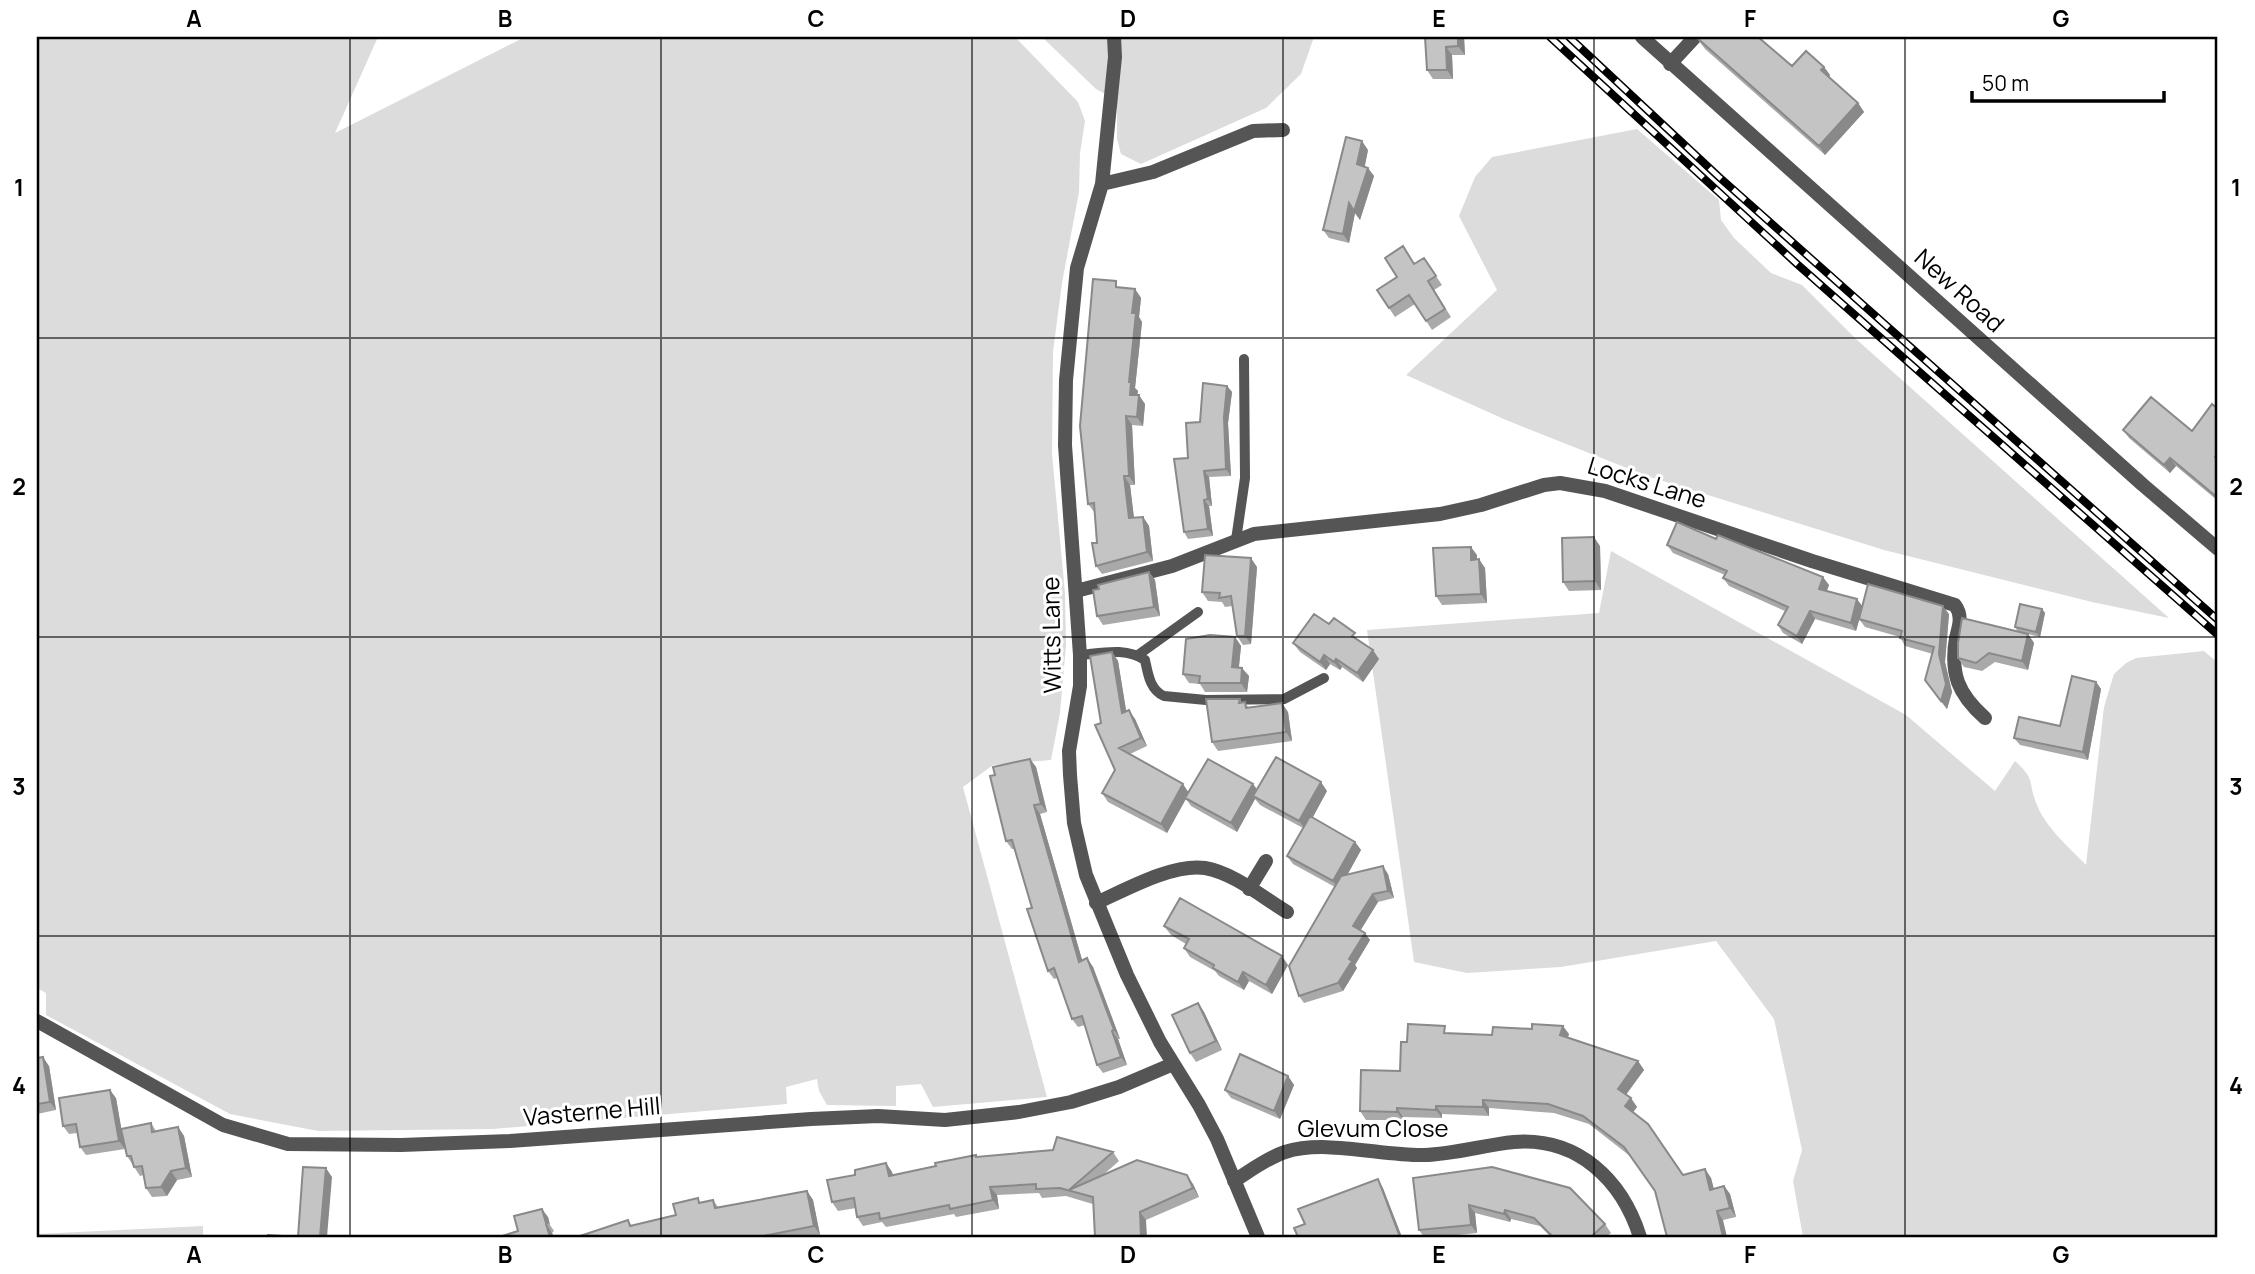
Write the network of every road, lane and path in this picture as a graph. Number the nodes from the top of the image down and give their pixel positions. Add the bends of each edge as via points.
1 (1114, 37) edge
2 (1642, 37) edge
3 (1696, 37) edge
4 (1670, 64) junction
5 (1283, 130) dead end
6 (1102, 184) junction
7 (1244, 359) dead end
8 (1236, 541) junction
9 (2218, 549) edge
10 (1076, 591) junction
11 (1198, 612) dead end
12 (1080, 655) junction
13 (1138, 655) junction
14 (1324, 678) dead end
15 (1985, 718) dead end
16 (1266, 861) dead end
17 (1249, 889) junction
18 (1096, 903) junction
19 (1287, 912) dead end
20 (37, 1021) edge
21 (1173, 1064) junction
22 (1234, 1181) junction
23 (1258, 1237) edge
24 (1640, 1237) edge

1 - 6 street, Witts Lane
2 - 4 street, New Road
3 - 4 street
4 - 9 street, New Road
5 - 6 street via 1253,131 1153,172
6 - 10 street, Witts Lane via 1077,268 1066,380 1065,445
7 - 8 lane via 1245,478
8 - 10 street, Locks Lane via 1172,566
8 - 15 street, Locks Lane via 1267,532 1440,514 1544,485 1560,483 1605,491 1955,605 1961,617 1954,661 1958,682 1967,701
10 - 12 street, Witts Lane
11 - 13 lane
12 - 13 lane via 1123,651
12 - 18 street, Witts Lane via 1080,686 1069,751 1071,799
13 - 14 lane via 1145,660 1155,689 1164,696 1284,699
16 - 17 street
17 - 18 street via 1227,876 1194,867
17 - 19 street
18 - 21 street, Witts Lane
20 - 21 street, Vasterne Hill via 223,1125 288,1144 510,1142 864,1117 945,1120 1071,1102
21 - 22 street, Witts Lane via 1199,1105
22 - 23 street, Witts Lane
22 - 24 street, Glevum Close via 1296,1149 1426,1155 1514,1143 1549,1144 1585,1160 1607,1178 1629,1206

